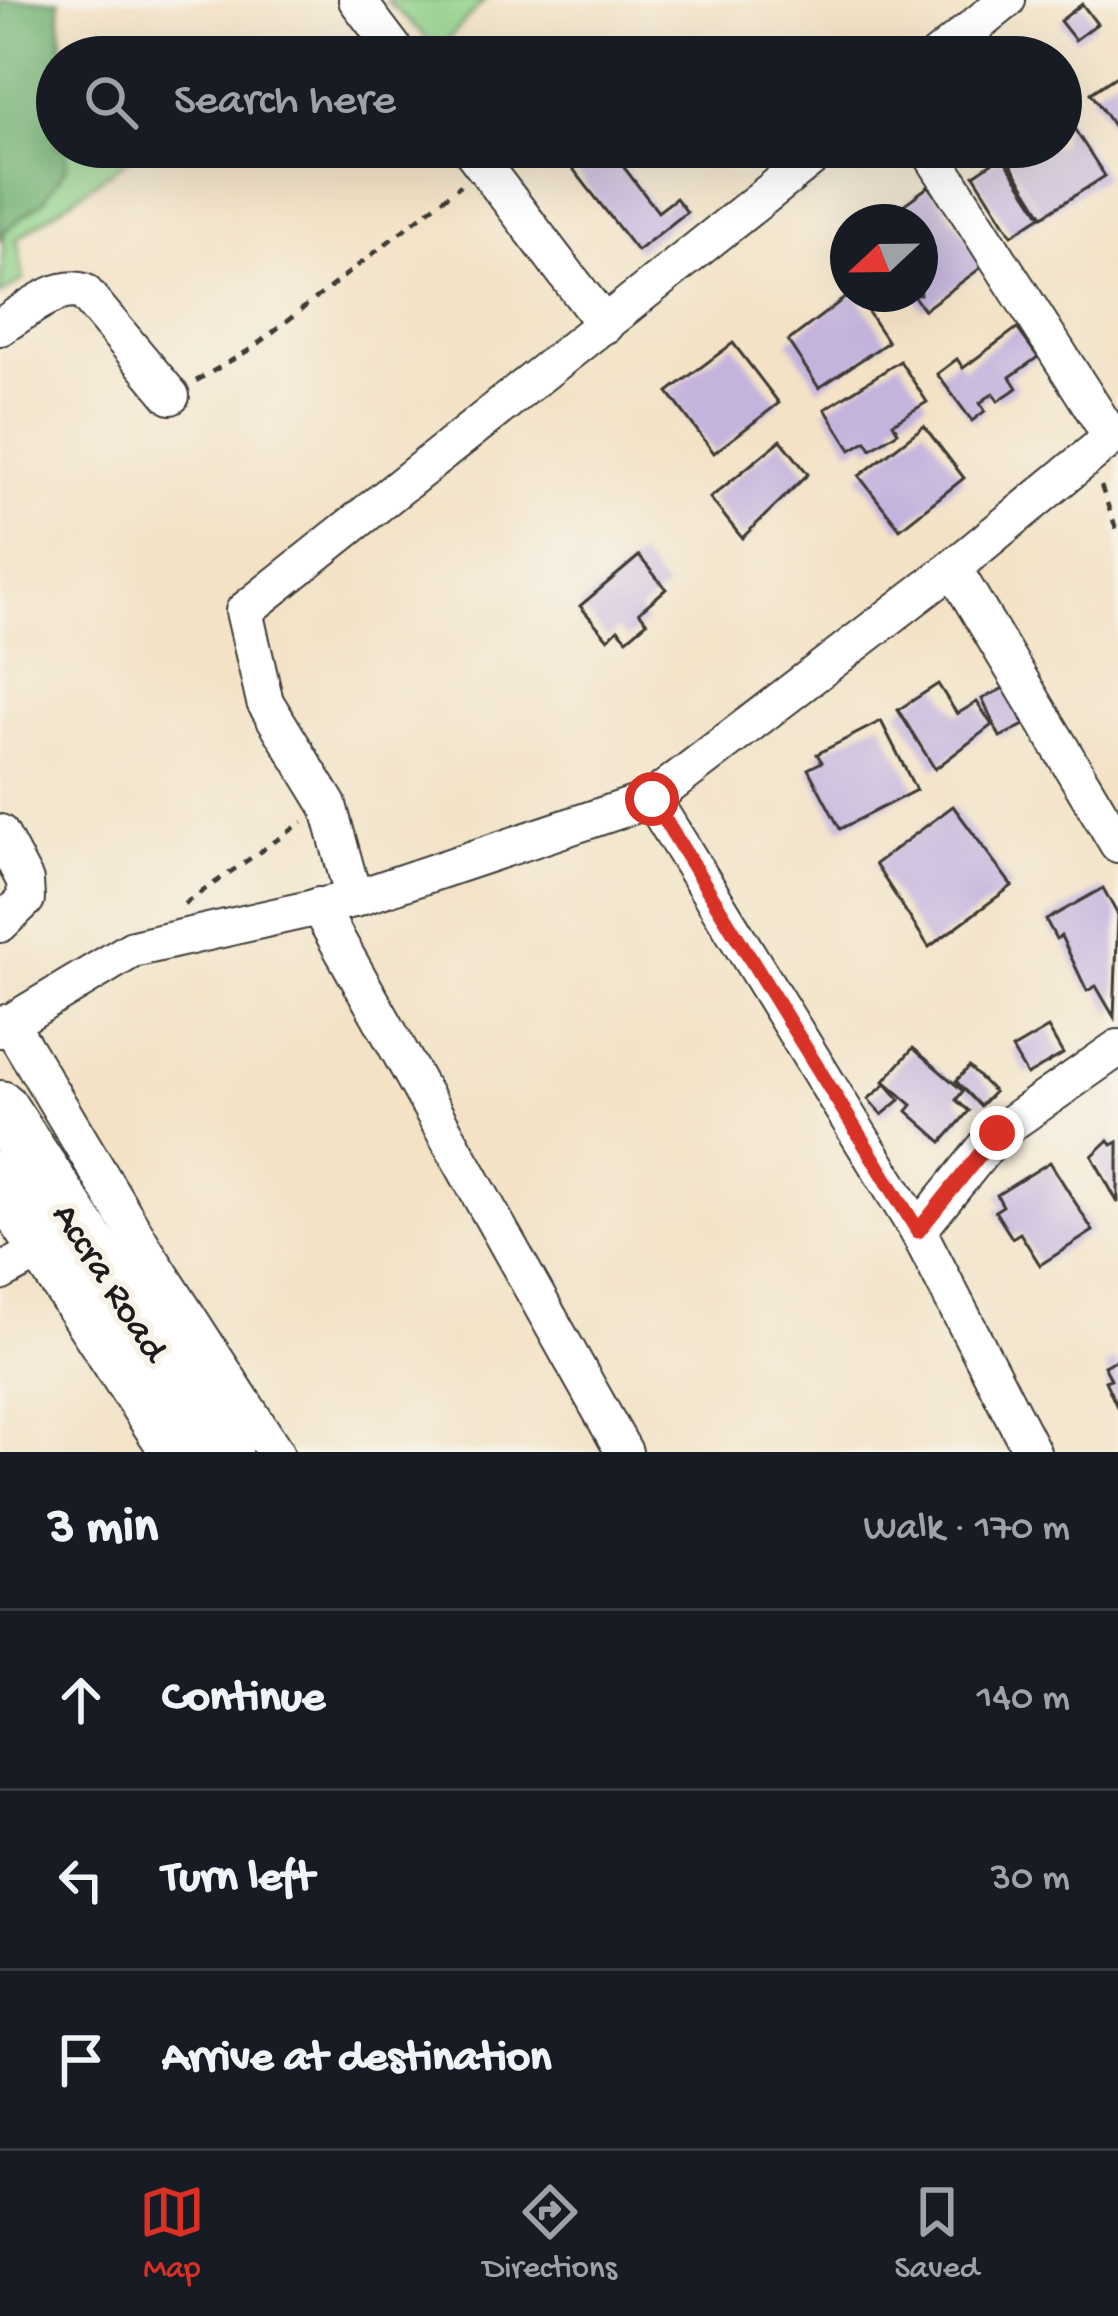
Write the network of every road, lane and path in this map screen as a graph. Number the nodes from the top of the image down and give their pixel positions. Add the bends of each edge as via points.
1 (357, 0) edge
2 (1007, 0) edge
3 (384, 36) edge
4 (963, 36) edge
5 (464, 168) edge
6 (485, 168) edge
7 (800, 168) edge
8 (940, 168) edge
9 (605, 325) junction
10 (0, 327) edge
11 (171, 396) joint
12 (1106, 441) edge
13 (1118, 534) edge
14 (953, 568) junction
15 (652, 799) junction
16 (328, 806) junction
17 (0, 833) edge
18 (1118, 844) edge
19 (336, 902) junction
20 (183, 905) dead end
21 (0, 925) edge
22 (4, 1026) edge
23 (1118, 1048) edge
24 (0, 1108) edge
25 (0, 1178) edge
26 (918, 1231) junction
27 (23, 1260) edge
28 (179, 1452) edge
29 (225, 1452) edge
30 (274, 1452) edge
31 (624, 1452) edge
32 (1032, 1452) edge

1 - 3 street
2 - 4 street
5 - 11 path via 251,350
6 - 9 street
7 - 9 street
8 - 12 street
9 - 16 street via 244,611 266,703
10 - 11 street via 55,295 84,292
12 - 13 path
12 - 14 street
14 - 15 street
14 - 18 street
15 - 19 street
15 - 26 street
16 - 19 street
16 - 20 path
17 - 21 street via 26,899
19 - 22 street via 134,949
19 - 31 street
22 - 30 street
23 - 26 street via 997,1133
24 - 29 highway, Accra Road
25 - 27 highway
26 - 32 street
27 - 28 highway

